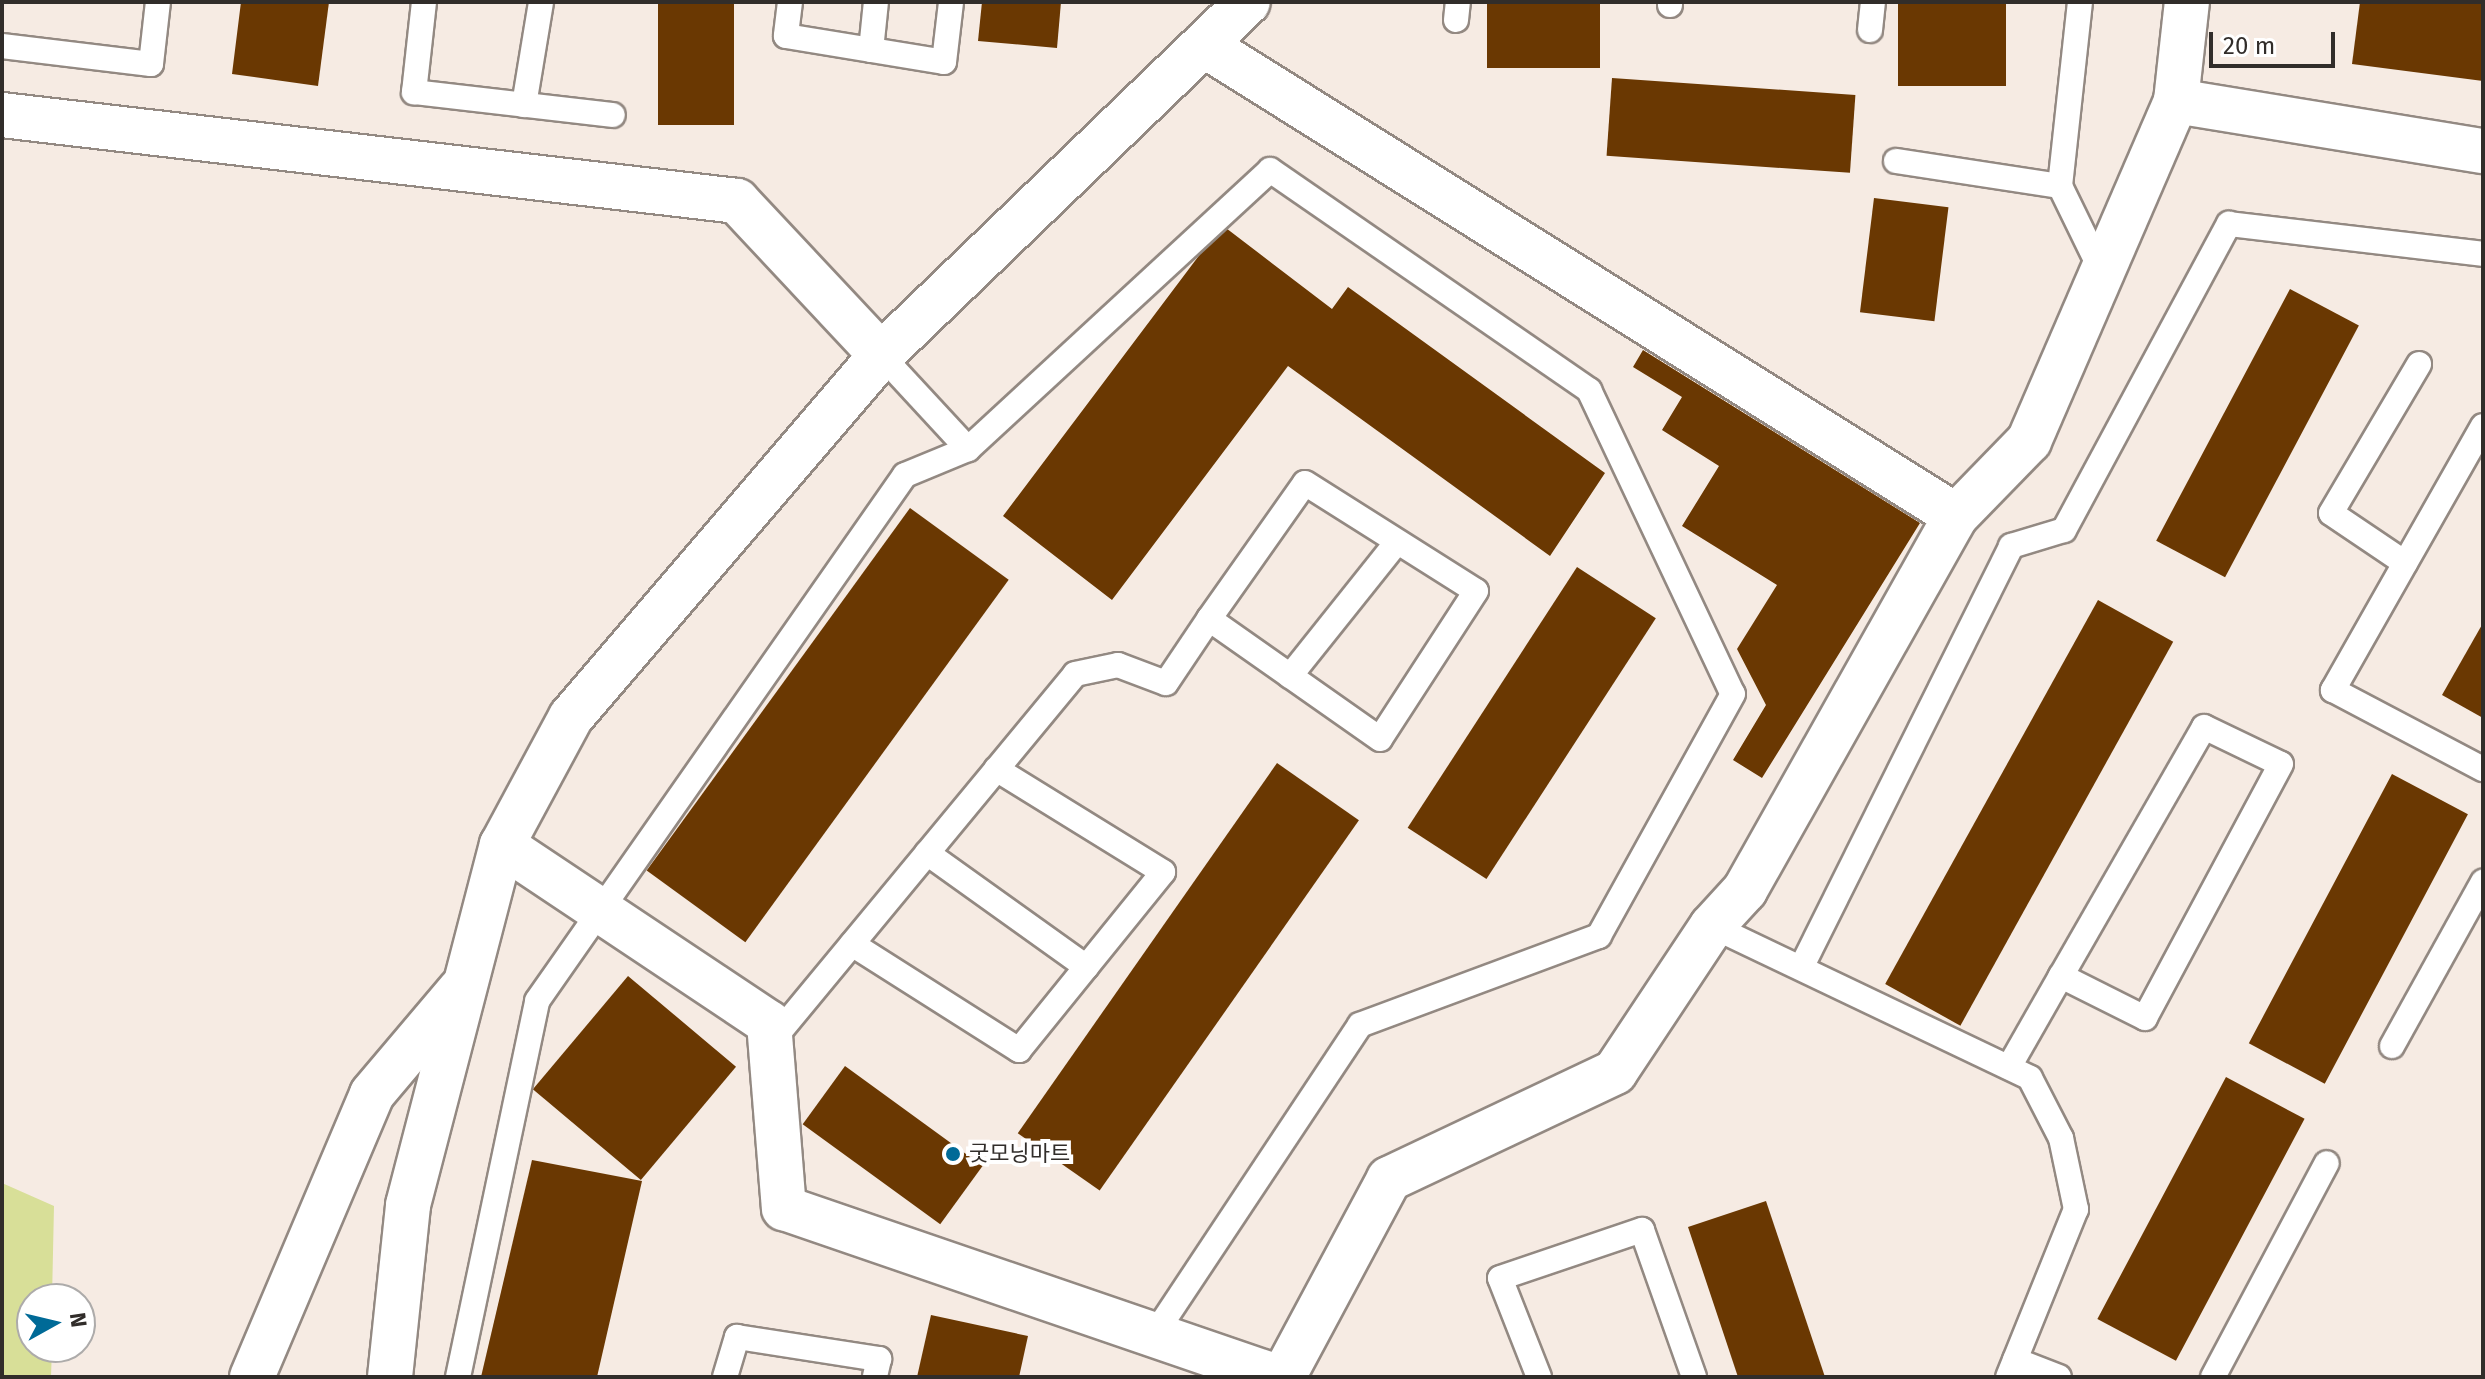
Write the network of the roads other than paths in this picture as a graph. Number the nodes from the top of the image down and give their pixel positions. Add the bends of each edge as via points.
1 (158, 2) edge
2 (424, 2) edge
3 (541, 2) edge
4 (790, 2) edge
5 (876, 2) edge
6 (951, 2) edge
7 (1248, 2) edge
8 (1873, 2) edge
9 (2080, 2) edge
10 (2187, 2) edge
11 (1870, 30) dead end
12 (1204, 45) junction
13 (2, 46) edge
14 (871, 50) junction
15 (2176, 101) junction
16 (524, 105) junction
17 (2, 115) edge
18 (613, 115) dead end
19 (2483, 151) edge
20 (1896, 161) dead end
21 (2060, 186) junction
22 (2483, 254) edge
23 (2102, 272) junction
24 (881, 355) junction
25 (2419, 364) dead end
26 (2483, 426) edge
27 (968, 449) junction
28 (1956, 516) junction
29 (1397, 542) junction
30 (2405, 563) junction
31 (1209, 619) junction
32 (1290, 676) junction
33 (996, 769) junction
34 (2483, 769) edge
35 (502, 845) junction
36 (927, 853) junction
37 (2483, 882) edge
38 (604, 911) junction
39 (1712, 926) junction
40 (852, 944) junction
41 (1803, 964) junction
42 (1086, 967) junction
43 (2061, 976) junction
44 (466, 982) junction
45 (771, 1042) junction
46 (2392, 1046) dead end
47 (2009, 1067) junction
48 (2327, 1163) dead end
49 (1154, 1335) junction
50 (2012, 1368) edge
51 (252, 1377) edge
52 (390, 1377) edge
53 (458, 1377) edge
54 (725, 1377) edge
55 (875, 1377) edge
56 (1277, 1377) edge
57 (1283, 1377) edge
58 (1539, 1377) edge
59 (1694, 1377) edge
60 (2059, 1377) edge
61 (2213, 1377) edge

1 - 13 lane via 151,64
2 - 16 lane via 414,92
3 - 16 lane
4 - 14 lane via 786,36
5 - 14 lane
6 - 14 lane via 944,62
7 - 12 street
8 - 11 lane
9 - 21 lane
10 - 15 street
12 - 24 street
12 - 28 street
15 - 19 street
15 - 23 street
16 - 18 lane
17 - 24 street via 737,201
20 - 21 lane
21 - 23 lane
22 - 41 lane via 2229,224 2064,530 2011,546
23 - 28 street via 2029,441
24 - 27 lane
24 - 35 street via 571,717
25 - 30 lane via 2331,513
26 - 30 lane
27 - 38 lane via 905,475
27 - 49 lane via 1270,170 1589,390 1733,694 1599,936 1360,1025
28 - 39 street via 1745,890
29 - 31 lane via 1305,483
29 - 32 lane
29 - 32 lane via 1476,591 1380,739
30 - 34 lane via 2333,690
31 - 32 lane
31 - 33 lane via 1166,683 1118,665 1075,674
33 - 36 lane
33 - 42 lane via 1163,872
35 - 38 street
35 - 44 street
36 - 40 lane
36 - 42 lane
37 - 46 lane
38 - 45 street via 769,1023
38 - 53 lane via 537,1001
39 - 41 lane
39 - 57 street via 1615,1072 1389,1179
40 - 42 lane via 1019,1050
40 - 45 lane
41 - 47 lane
43 - 43 lane via 2204,727 2281,764 2145,1018
43 - 47 lane
44 - 51 street via 372,1094
44 - 52 street via 408,1205
45 - 49 street via 784,1208
47 - 50 lane via 2030,1078 2061,1138 2076,1209
48 - 61 lane
49 - 56 street
50 - 60 lane
54 - 55 lane via 737,1337 879,1359
58 - 59 lane via 1500,1278 1642,1230

